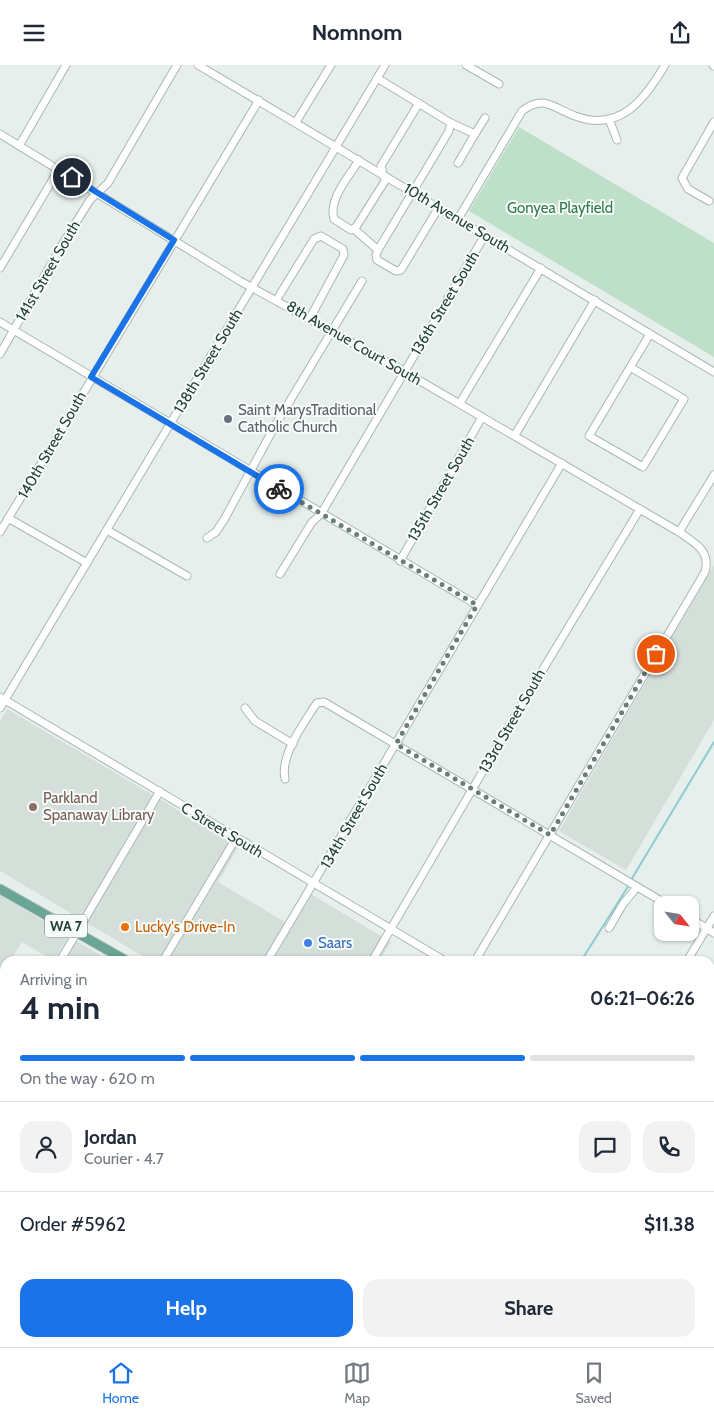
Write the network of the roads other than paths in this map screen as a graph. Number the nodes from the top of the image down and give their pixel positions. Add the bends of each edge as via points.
1 (66, 65) edge
2 (177, 65) edge
3 (198, 65) edge
4 (331, 65) edge
5 (385, 65) edge
6 (466, 65) edge
7 (665, 65) edge
8 (377, 78) junction
9 (499, 84) dead end
10 (259, 100) junction
11 (419, 103) junction
12 (485, 118) dead end
13 (612, 118) junction
14 (296, 122) junction
15 (714, 122) edge
16 (451, 123) junction
17 (475, 134) junction
18 (0, 135) edge
19 (616, 140) dead end
20 (19, 146) junction
21 (336, 146) junction
22 (359, 160) junction
23 (458, 163) dead end
24 (59, 169) junction
25 (383, 174) junction
26 (413, 192) junction
27 (98, 193) junction
28 (709, 201) dead end
29 (439, 207) junction
30 (458, 219) junction
31 (354, 229) junction
32 (485, 235) junction
33 (174, 240) junction
34 (377, 252) junction
35 (0, 268) edge
36 (541, 268) junction
37 (362, 281) dead end
38 (252, 286) junction
39 (277, 299) junction
40 (595, 300) junction
41 (310, 318) junction
42 (0, 322) edge
43 (14, 330) junction
44 (332, 330) junction
45 (650, 334) junction
46 (0, 353) edge
47 (630, 367) junction
48 (404, 372) junction
49 (714, 372) edge
50 (91, 377) junction
51 (460, 403) junction
52 (482, 417) junction
53 (170, 424) junction
54 (515, 435) junction
55 (562, 463) junction
56 (250, 471) junction
57 (714, 475) edge
58 (640, 509) junction
59 (321, 514) junction
60 (8, 518) junction
61 (107, 530) junction
62 (0, 532) edge
63 (680, 532) junction
64 (207, 538) dead end
65 (400, 561) junction
66 (87, 563) junction
67 (280, 574) dead end
68 (187, 576) dead end
69 (477, 605) junction
70 (2, 699) edge
71 (0, 708) edge
72 (244, 708) dead end
73 (293, 744) junction
74 (396, 744) junction
75 (285, 779) dead end
76 (472, 790) junction
77 (160, 791) junction
78 (550, 835) junction
79 (236, 839) junction
80 (314, 884) junction
81 (2, 887) edge
82 (637, 887) junction
83 (654, 897) edge
84 (714, 916) edge
85 (699, 923) edge
86 (609, 928) dead end
87 (707, 928) junction
88 (391, 929) junction
89 (76, 932) junction
90 (714, 933) edge
91 (63, 956) edge
92 (117, 956) edge
93 (166, 956) edge
94 (270, 956) edge
95 (375, 956) edge
96 (437, 956) edge
97 (478, 956) edge
98 (690, 956) edge

1 - 20 street
2 - 27 street, 141st Street South via 108,183
3 - 10 street, 10th Avenue South
4 - 14 street
5 - 8 street, 138th Street South
6 - 9 street
7 - 13 street via 640,102
8 - 11 street
8 - 21 street, 138th Street South
10 - 14 street, 10th Avenue South
10 - 33 street, 140th Street South
11 - 16 street
11 - 25 street via 381,166
12 - 17 street
13 - 19 street
13 - 30 street via 586,119 545,103 532,104 519,115
14 - 21 street, 10th Avenue South
15 - 28 street via 682,178 688,189
16 - 17 street
16 - 26 street
17 - 23 street
18 - 20 street, 8th Avenue Court South
20 - 24 street, 8th Avenue Court South
21 - 22 street, 10th Avenue South
21 - 38 street, 138th Street South
22 - 25 street, 10th Avenue South
22 - 31 street via 333,209 336,221
24 - 27 street, 8th Avenue Court South
24 - 35 street
25 - 26 street, 10th Avenue South
25 - 31 street via 385,181
26 - 29 street, 10th Avenue South
26 - 34 street
27 - 33 street, 8th Avenue Court South
27 - 43 street, 141st Street South via 86,207
29 - 30 street, 10th Avenue South
29 - 34 street via 401,270 396,271 380,262
30 - 32 street, 10th Avenue South
31 - 34 street
32 - 36 street, 10th Avenue South
32 - 48 street, 136th Street South
33 - 38 street, 8th Avenue Court South
33 - 50 street, 140th Street South
36 - 40 street, 10th Avenue South
36 - 51 street
37 - 44 street
38 - 39 street, 8th Avenue Court South
38 - 53 street, 138th Street South
39 - 41 street, 8th Avenue Court South
39 - 41 street via 314,239 321,236 343,249 344,255
40 - 45 street, 10th Avenue South
40 - 54 street
41 - 44 street, 8th Avenue Court South
42 - 43 street
43 - 46 street, 141st Street South
43 - 50 street
44 - 48 street, 8th Avenue Court South
44 - 56 street
45 - 47 street
45 - 49 street, 10th Avenue South
47 - 47 street via 684,399 643,467 589,436
48 - 51 street, 8th Avenue Court South
48 - 59 street, 136th Street South
50 - 53 street
50 - 60 street, 140th Street South
51 - 52 street, 8th Avenue Court South
52 - 54 street, 8th Avenue Court South
52 - 65 street, 135th Street South
53 - 56 street
53 - 61 street, 138th Street South
54 - 55 street, 8th Avenue Court South
55 - 58 street, 8th Avenue Court South
55 - 69 street, 134th Street South
56 - 59 street
56 - 64 street via 216,532
57 - 63 street
58 - 63 street, 8th Avenue Court South
58 - 76 street, 133rd Street South
59 - 65 street
59 - 67 street, 136th Street South via 312,522
60 - 62 street, 140th Street South
60 - 66 street
61 - 66 street, 138th Street South
61 - 68 street
63 - 78 street, 8th Avenue Court South via 705,554 705,572
65 - 69 street
66 - 70 street, 138th Street South
69 - 74 street, 134th Street South
70 - 71 street, 138th Street South
70 - 77 street, C Street South
72 - 73 street via 255,721
73 - 74 street via 318,703 328,703
73 - 75 street via 285,763
74 - 76 street
74 - 80 street, 134th Street South
76 - 78 street
76 - 88 street, 133rd Street South
77 - 79 street, C Street South
77 - 89 street
78 - 82 street
78 - 97 street
79 - 80 street, C Street South
79 - 93 street
80 - 88 street, C Street South
80 - 94 street, 134th Street South
81 - 89 main road, WA 7
82 - 83 street
82 - 86 street
84 - 87 street
85 - 87 street
87 - 90 street
87 - 98 street
88 - 95 street, 133rd Street South
88 - 96 street, C Street South
89 - 91 street
89 - 92 main road, WA 7

